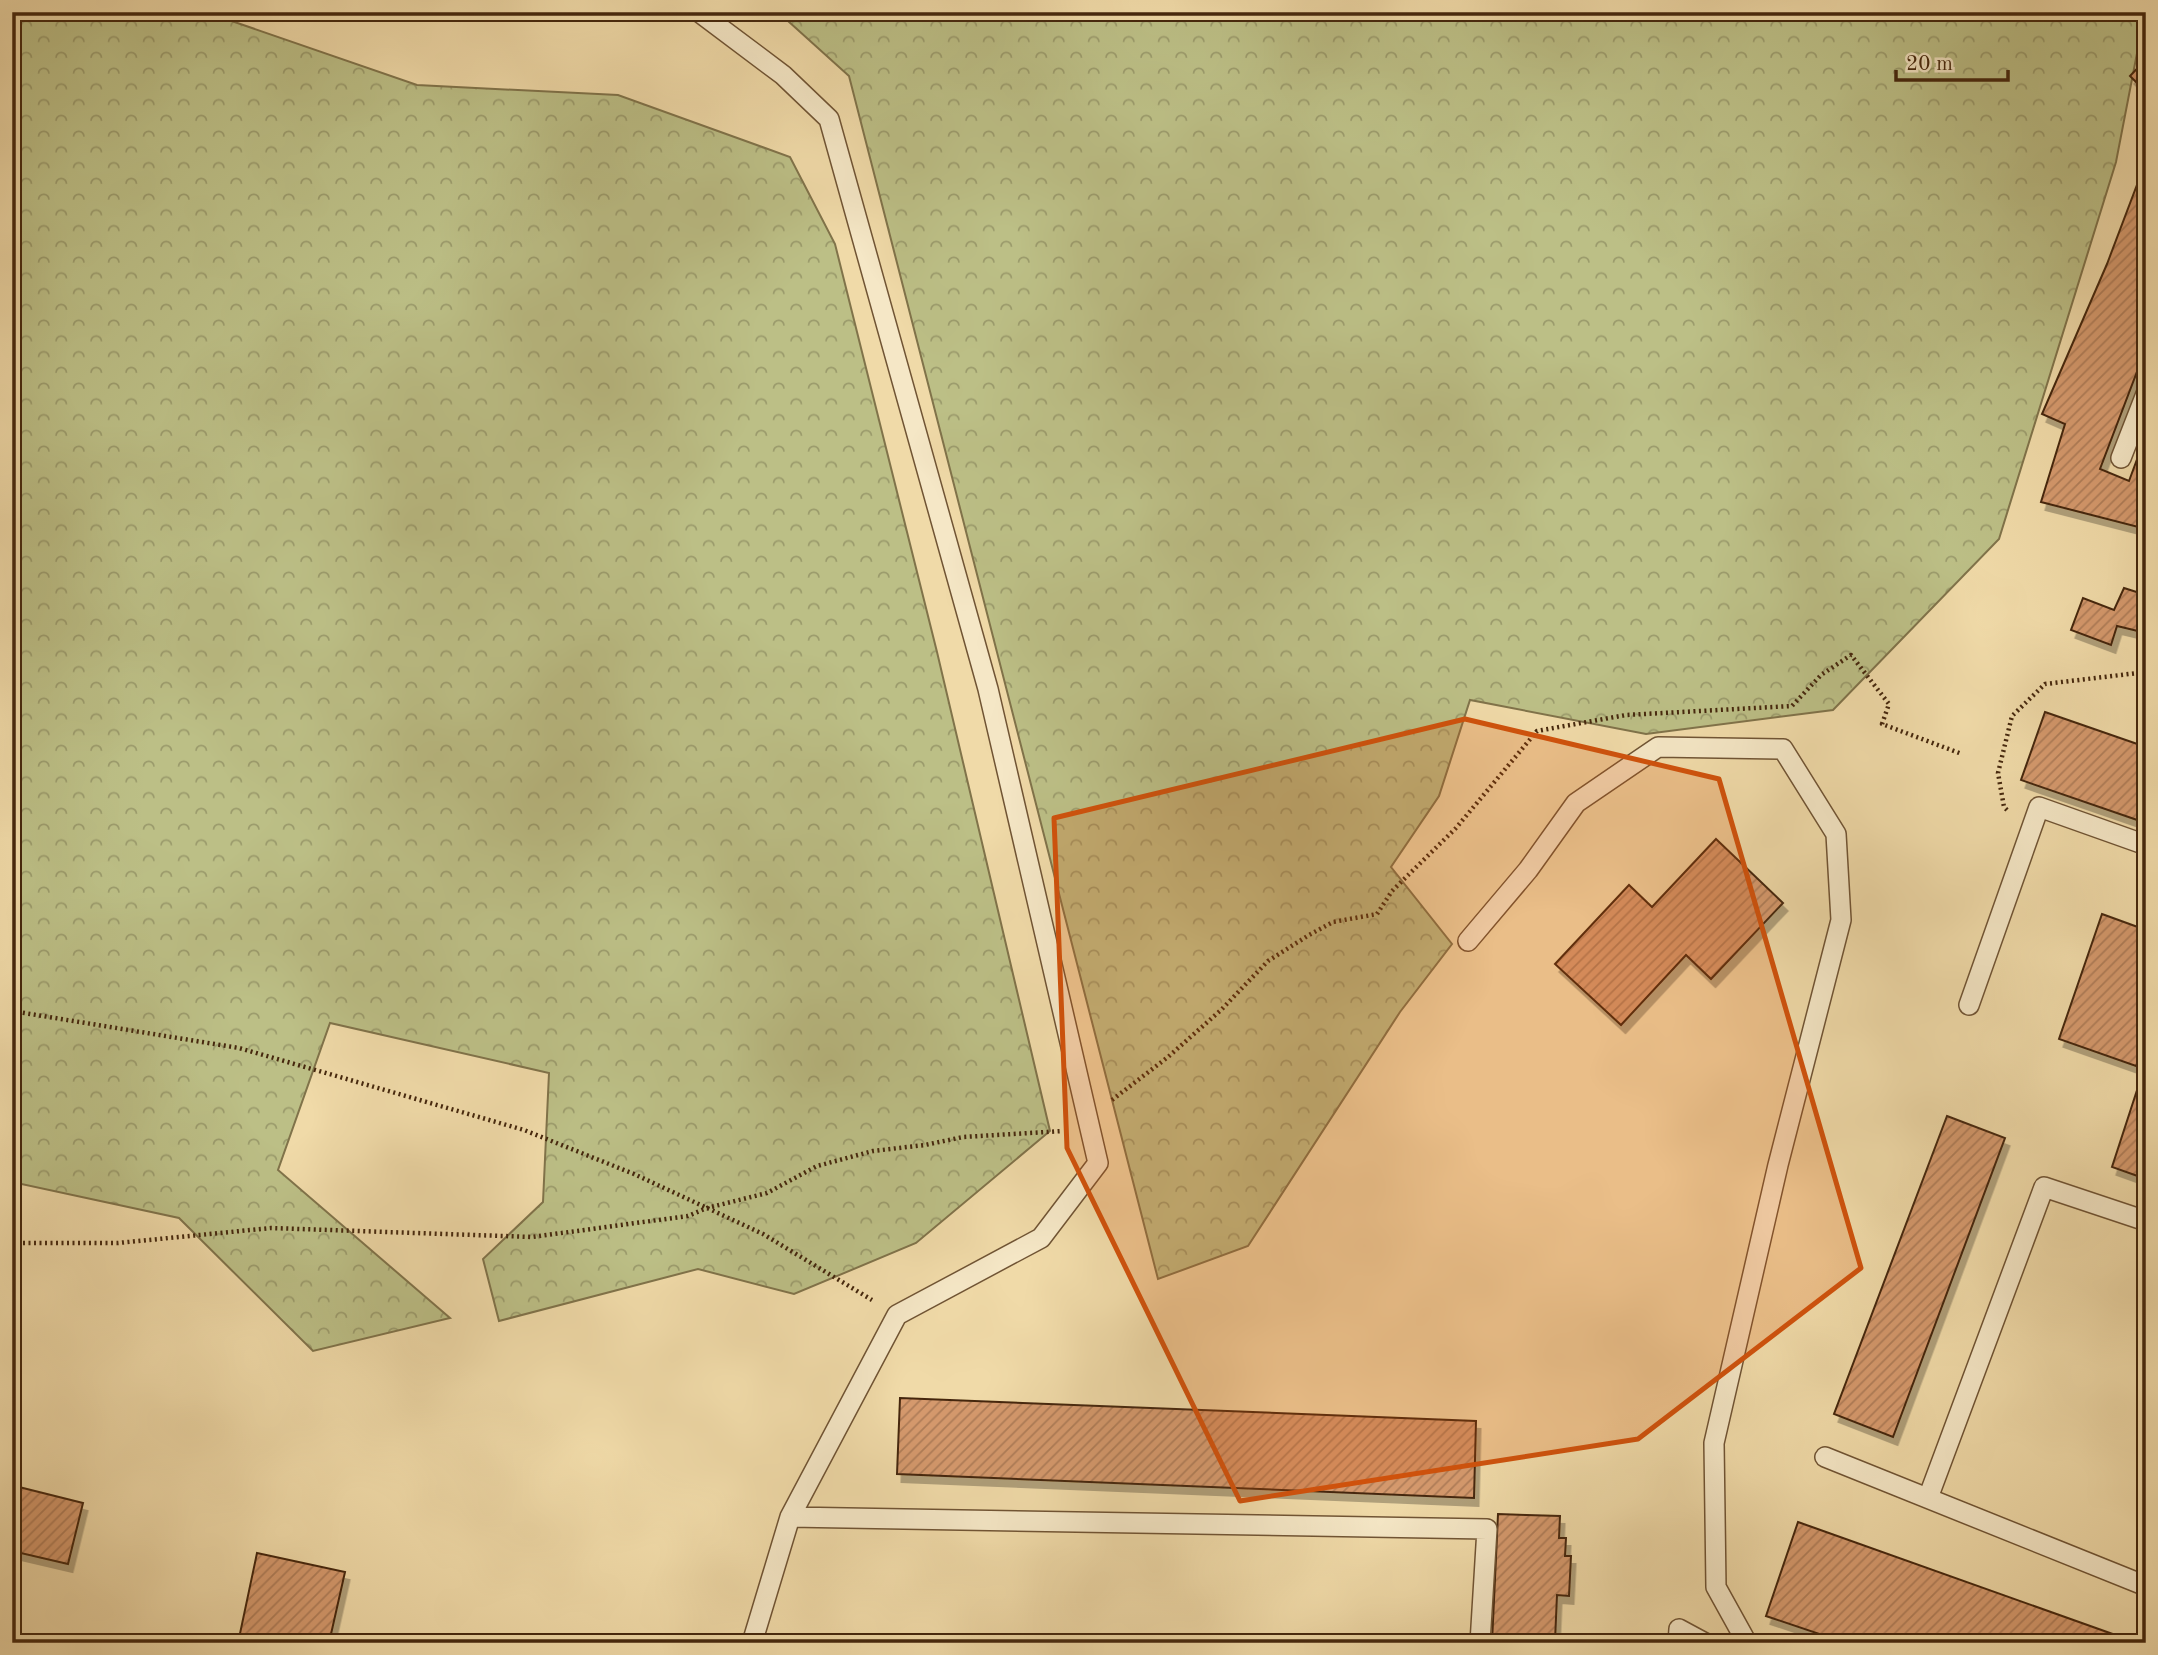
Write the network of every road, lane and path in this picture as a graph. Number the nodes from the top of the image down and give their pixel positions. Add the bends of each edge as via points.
1 (699, 12) edge
2 (2146, 394) edge
3 (2121, 458) dead end
4 (2146, 672) edge
5 (1962, 754) dead end
6 (2031, 831) junction
7 (2146, 845) edge
8 (1468, 941) dead end
9 (1969, 1005) dead end
10 (12, 1011) edge
11 (1088, 1118) junction
12 (707, 1208) junction
13 (2146, 1221) edge
14 (12, 1243) edge
15 (897, 1315) junction
16 (1825, 1457) dead end
17 (1928, 1498) junction
18 (790, 1517) junction
19 (2146, 1586) edge
20 (751, 1643) edge
21 (1480, 1643) edge
22 (1678, 1643) edge
23 (1705, 1643) edge
24 (1747, 1643) edge

1 - 11 lane via 783,75 829,120 988,689
2 - 3 lane
4 - 6 path via 2045,684 2012,716 1998,774 2004,807
5 - 11 path via 1882,724 1889,704 1851,655 1821,675 1792,706 1626,715 1536,731 1456,828 1392,891 1377,914 1333,922 1268,961 1168,1057
6 - 7 lane via 2039,807
6 - 9 lane
8 - 24 lane via 1576,803 1658,747 1783,749 1836,834 1841,920 1714,1443 1716,1587
10 - 12 path via 239,1048 524,1130
11 - 12 path via 1061,1132 963,1137 873,1151 817,1166 767,1194
11 - 15 lane via 1098,1163 1041,1238
12 - 14 path via 688,1216 532,1237 271,1228 118,1243
12 - 15 path via 763,1234
13 - 17 lane via 2044,1187
15 - 18 lane
16 - 17 lane
17 - 19 lane
18 - 20 lane
18 - 21 lane via 1487,1529
22 - 23 lane via 1679,1629

